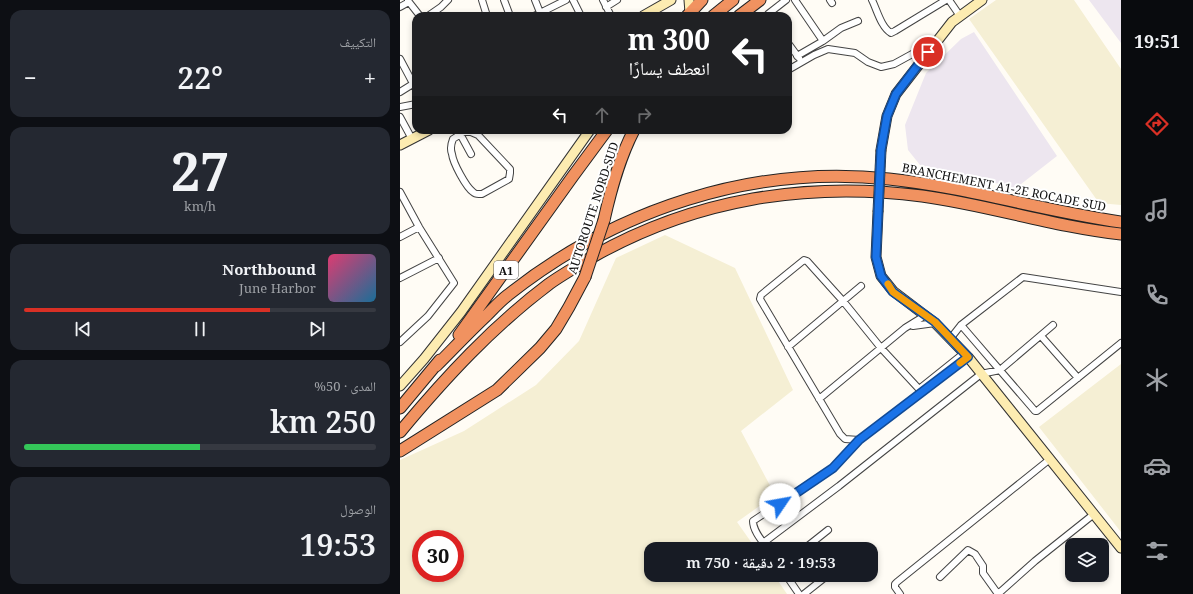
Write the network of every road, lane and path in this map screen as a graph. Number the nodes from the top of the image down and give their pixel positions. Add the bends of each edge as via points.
1 (448, 0) edge
2 (482, 0) edge
3 (504, 0) edge
4 (535, 0) edge
5 (566, 0) edge
6 (573, 0) edge
7 (602, 0) edge
8 (618, 0) edge
9 (671, 0) edge
10 (689, 0) edge
11 (702, 0) edge
12 (733, 0) edge
13 (760, 0) edge
14 (786, 0) edge
15 (795, 0) edge
16 (872, 0) edge
17 (948, 0) edge
18 (982, 0) edge
19 (408, 1) edge
20 (400, 7) edge
21 (606, 7) junction
22 (417, 12) edge
23 (434, 12) edge
24 (486, 12) edge
25 (508, 12) edge
26 (537, 12) edge
27 (544, 12) edge
28 (579, 12) edge
29 (609, 12) edge
30 (651, 12) edge
31 (689, 12) edge
32 (691, 12) edge
33 (718, 12) edge
34 (744, 12) edge
35 (771, 12) edge
36 (960, 16) junction
37 (858, 21) dead end
38 (937, 40) junction
39 (822, 41) junction
40 (792, 49) edge
41 (797, 56) junction
42 (400, 59) edge
43 (801, 62) junction
44 (792, 68) edge
45 (412, 80) edge
46 (412, 86) edge
47 (400, 92) edge
48 (412, 105) edge
49 (400, 107) edge
50 (400, 117) edge
51 (421, 134) edge
52 (457, 134) edge
53 (460, 134) edge
54 (478, 134) edge
55 (587, 134) edge
56 (602, 134) edge
57 (604, 134) edge
58 (632, 134) edge
59 (412, 139) junction
60 (400, 145) edge
61 (593, 149) junction
62 (471, 154) dead end
63 (400, 192) edge
64 (1121, 222) edge
65 (419, 227) junction
66 (1121, 234) edge
67 (400, 237) edge
68 (439, 258) junction
69 (400, 278) edge
70 (861, 286) dead end
71 (1121, 292) edge
72 (843, 301) junction
73 (926, 315) junction
74 (935, 322) junction
75 (961, 325) junction
76 (1053, 325) dead end
77 (908, 326) junction
78 (1041, 336) junction
79 (950, 339) junction
80 (400, 342) edge
81 (1121, 343) edge
82 (788, 347) junction
83 (881, 348) junction
84 (966, 355) junction
85 (436, 366) junction
86 (1000, 370) junction
87 (981, 374) junction
88 (1078, 378) junction
89 (400, 386) edge
90 (819, 399) junction
91 (400, 408) edge
92 (400, 432) edge
93 (859, 440) junction
94 (400, 451) edge
95 (1050, 459) junction
96 (1094, 514) junction
97 (828, 530) dead end
98 (762, 542) edge
99 (764, 542) edge
100 (813, 542) edge
101 (1121, 548) edge
102 (940, 577) dead end
103 (791, 582) edge
104 (819, 582) edge
105 (799, 594) edge
106 (804, 594) edge
107 (900, 594) edge
108 (998, 594) edge

1 - 23 street
2 - 24 street
3 - 25 street
4 - 26 street
5 - 27 street
6 - 28 street
7 - 21 street
8 - 21 street
9 - 30 street
10 - 31 street
11 - 32 highway
12 - 33 highway
13 - 34 highway
14 - 35 street
15 - 39 street
16 - 17 street via 883,24 891,33
17 - 36 street
18 - 36 street
19 - 20 street
19 - 22 street
21 - 29 street
36 - 38 street
37 - 39 street via 841,28
38 - 43 street via 894,64 880,67 855,53 828,49
38 - 73 street, bridge via 896,94 887,116 881,150 876,257 881,276 893,292
39 - 41 street
40 - 41 street
41 - 43 street
42 - 45 street
43 - 44 street
46 - 47 street
48 - 49 street
50 - 59 street
51 - 59 street
52 - 54 street via 450,145 452,155 457,169 472,192 477,195 509,179 510,173 510,169
53 - 62 street
55 - 89 street via 461,312
56 - 61 highway
57 - 61 highway, AUTOROUTE NORD-SUD / A1
58 - 94 highway, AUTOROUTE NORD-SUD, bridge via 619,163 585,277 556,329 497,390
59 - 60 street
61 - 85 highway, AUTOROUTE NORD-SUD / A1
63 - 65 street
64 - 85 highway, BRANCHEMENT A1-2E ROCADE SUD via 941,186 888,179 823,176 766,181 710,192 670,205 606,232 569,253 507,296
65 - 67 street
65 - 68 street
66 - 92 highway, BRANCHEMENT A1-2E ROCADE SUD via 1077,228 924,196 870,191 778,194 708,209 644,231 612,246 551,283 486,338
68 - 69 street
68 - 80 street via 454,283 428,316
70 - 72 street
71 - 75 street via 1023,277
72 - 82 street
72 - 82 street via 805,260 761,295 760,299
72 - 83 street
73 - 74 street
73 - 77 street
74 - 77 street
74 - 79 street
75 - 79 street
75 - 86 street
76 - 78 street
77 - 83 street
78 - 86 street
78 - 88 street
79 - 84 street
81 - 88 street
82 - 90 street
83 - 84 street via 919,389
83 - 90 street
84 - 87 street
84 - 93 street
85 - 91 highway, AUTOROUTE NORD-SUD / A1
86 - 87 street
86 - 88 street via 1035,411
87 - 95 street
87 - 99 street
90 - 93 street via 840,434 845,439
93 - 98 street via 833,468 753,521
95 - 96 street
95 - 107 street via 895,584
96 - 101 street
96 - 108 street
97 - 100 street
102 - 108 street via 968,550 979,560 983,566 983,573
103 - 105 street
104 - 106 street

